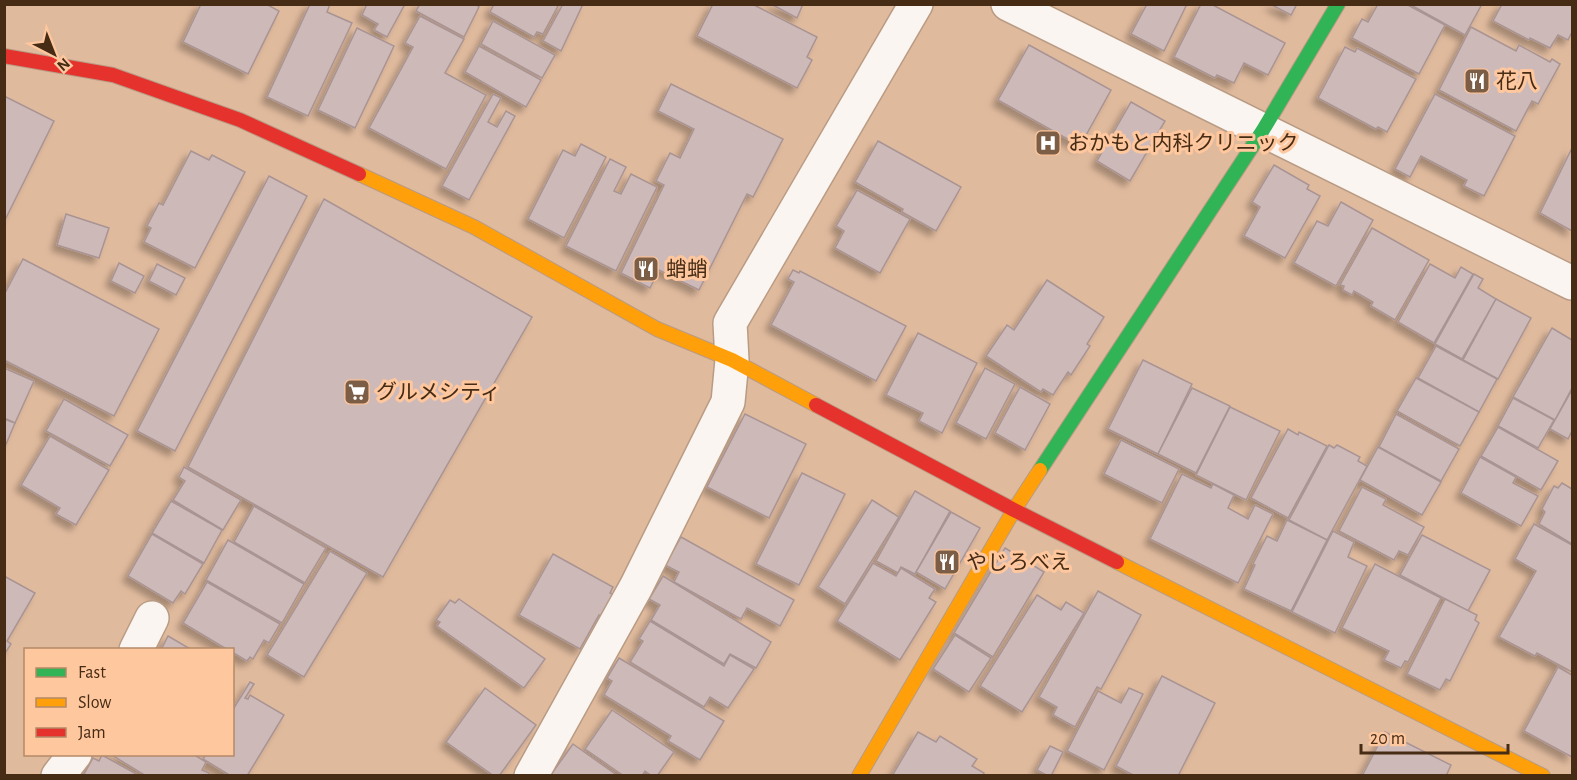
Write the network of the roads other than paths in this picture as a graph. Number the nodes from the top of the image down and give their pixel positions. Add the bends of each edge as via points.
1 (916, 4) edge
2 (1008, 4) edge
3 (1338, 4) edge
4 (4, 56) edge
5 (1263, 130) junction
6 (1572, 283) edge
7 (732, 360) junction
8 (1014, 510) junction
9 (152, 618) dead end
10 (137, 648) edge
11 (73, 756) edge
12 (58, 776) edge
13 (531, 776) edge
14 (859, 776) edge
15 (1543, 776) edge

1 - 7 street via 730,323
2 - 5 street
3 - 5 street
4 - 7 street via 113,75 240,120 474,227 657,329
5 - 6 street
5 - 8 street
7 - 8 street
7 - 13 street via 729,402 636,587
8 - 14 street
8 - 15 street
9 - 10 street
11 - 12 street

